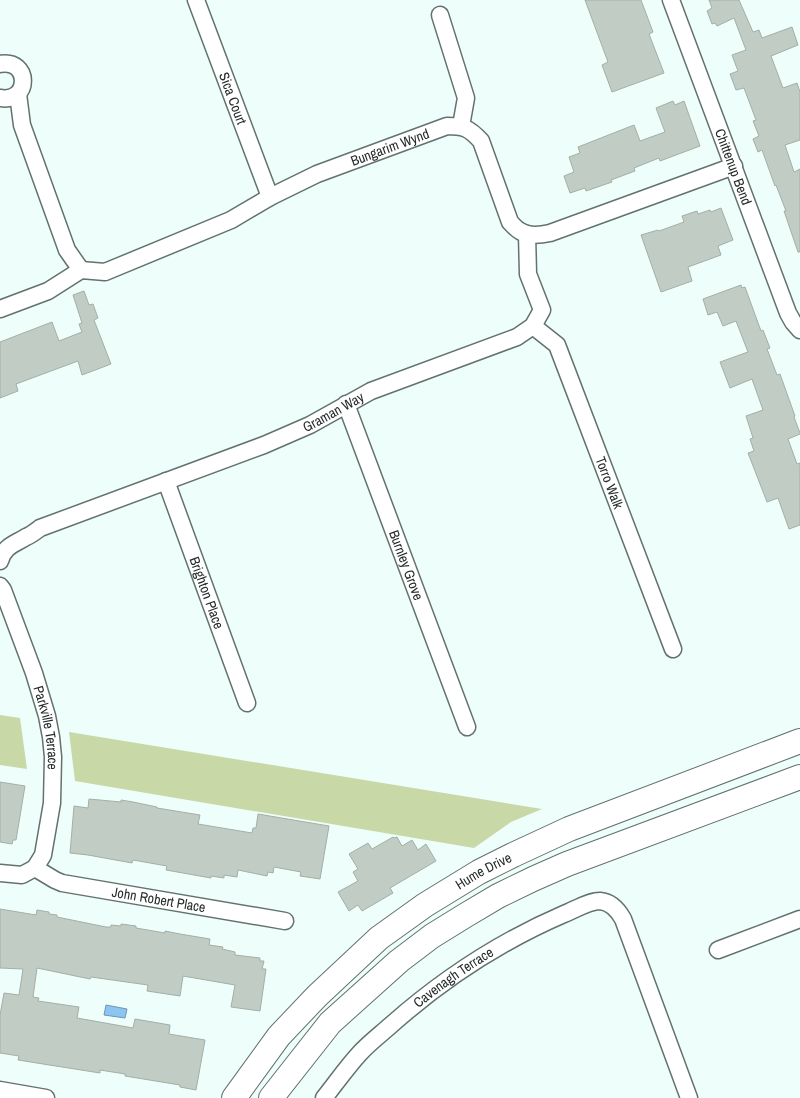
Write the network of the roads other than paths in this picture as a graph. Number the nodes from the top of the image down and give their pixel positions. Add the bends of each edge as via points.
1 (196, 0) edge
2 (671, 0) edge
3 (440, 15) dead end
4 (2, 60) edge
5 (7, 97) edge
6 (461, 126) junction
7 (734, 166) junction
8 (270, 197) junction
9 (527, 234) junction
10 (82, 270) junction
11 (0, 309) edge
12 (534, 326) junction
13 (800, 330) edge
14 (346, 404) junction
15 (166, 481) junction
16 (0, 556) edge
17 (1, 588) edge
18 (673, 649) dead end
19 (247, 703) dead end
20 (467, 726) dead end
21 (800, 741) edge
22 (800, 777) edge
23 (35, 868) junction
24 (0, 873) edge
25 (800, 919) edge
26 (285, 921) dead end
27 (718, 950) dead end
28 (0, 1090) edge
29 (46, 1098) edge
30 (234, 1098) edge
31 (271, 1098) edge
32 (324, 1098) edge
33 (689, 1098) edge

1 - 8 street, Sica Court
2 - 7 street, Chittenup Bend
3 - 6 street via 466,98
4 - 5 street via 17,67 23,76 22,87
5 - 10 street via 22,125 67,250
6 - 8 street, Bungarim Wynd via 447,126 317,174
6 - 9 street via 473,132 481,142 510,222
7 - 9 street via 550,233
7 - 13 street, Chittenup Bend via 788,313
8 - 10 street, Bungarim Wynd via 231,220 105,272
9 - 12 street via 528,274 542,310
10 - 11 street via 48,291
12 - 14 street, Graman Way via 517,337 371,391
12 - 18 street, Torro Walk via 557,345
14 - 15 street, Graman Way via 287,436
14 - 20 street, Burnley Grove
15 - 16 street, Graman Way via 40,528 15,542
15 - 19 street, Brighton Place
16 - 17 street, Parkville Terrace
17 - 23 street, Parkville Terrace via 36,681 51,737 52,803 43,855
21 - 30 street, Hume Drive via 569,829 512,855 433,899 378,938 317,996 279,1036
22 - 31 street via 567,864 498,896 466,915 399,961 330,1023
23 - 24 street via 22,875
23 - 26 street, John Robert Place via 62,883
25 - 27 street
28 - 29 street
32 - 33 street, Cavenagh Terrace via 361,1053 415,1005 469,964 524,932 600,901 618,910 628,930

